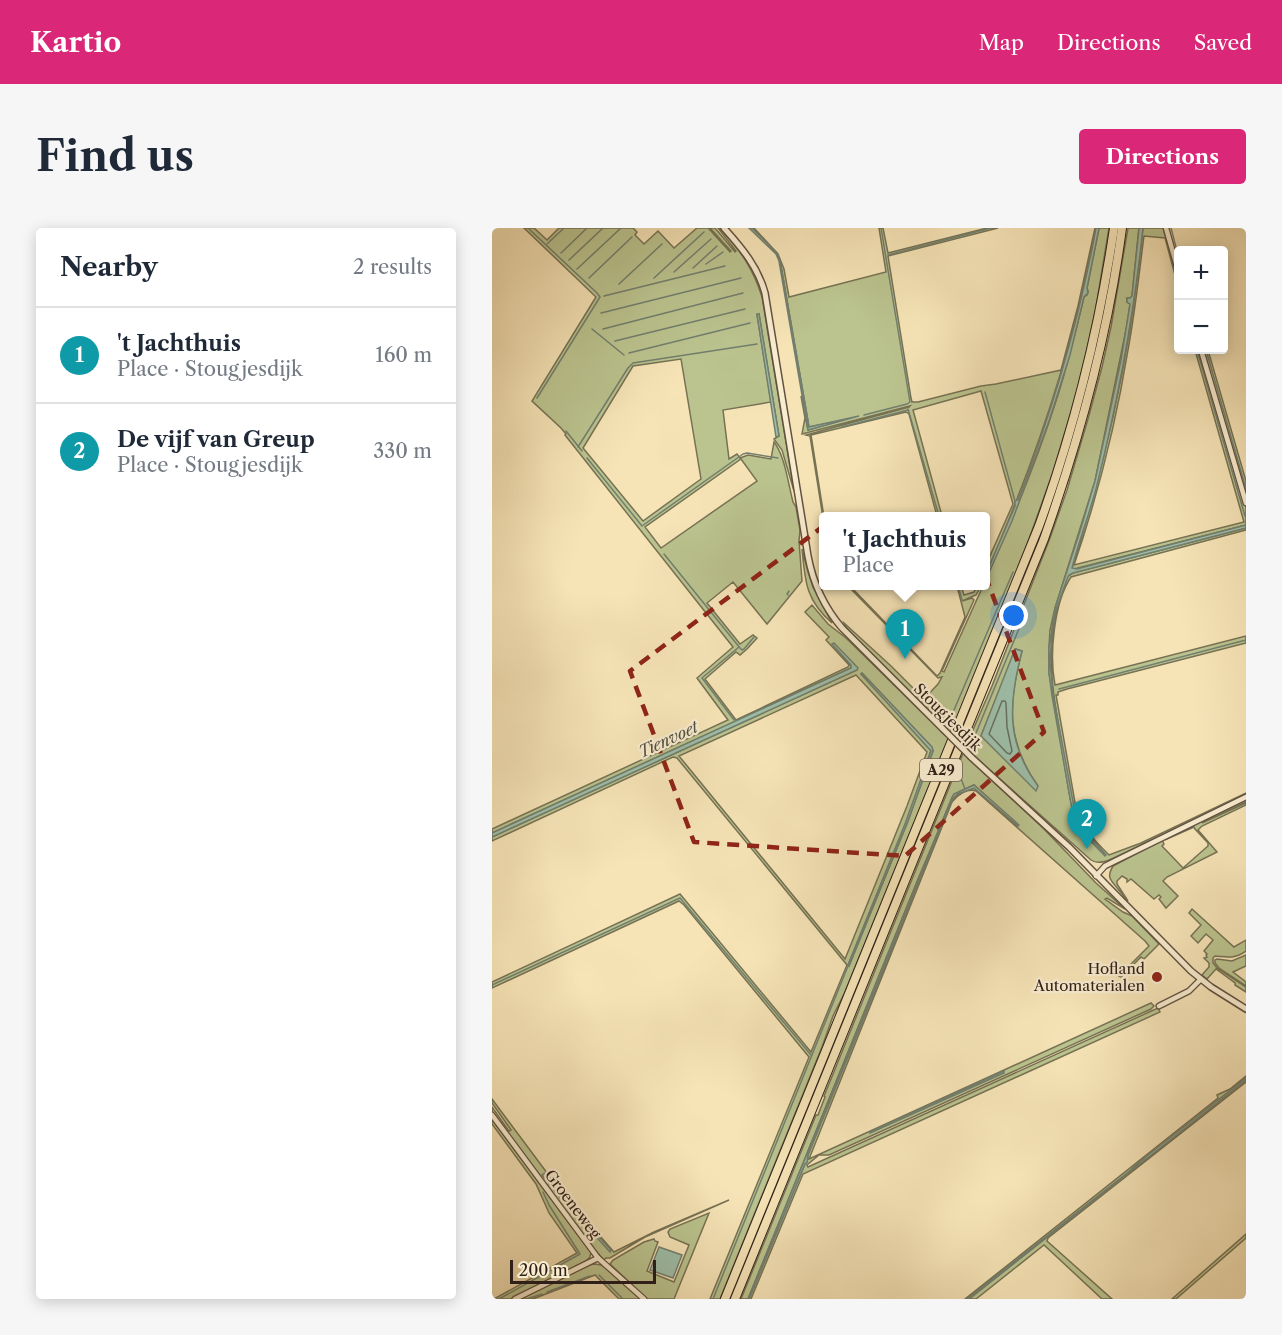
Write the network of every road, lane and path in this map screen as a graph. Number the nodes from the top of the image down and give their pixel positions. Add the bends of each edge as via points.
1 (724, 228) edge
2 (1114, 228) edge
3 (1122, 228) edge
4 (1166, 228) edge
5 (1174, 254) edge
6 (1203, 354) edge
7 (1246, 503) edge
8 (1246, 797) edge
9 (1096, 876) junction
10 (1201, 979) junction
11 (1159, 1006) dead end
12 (1246, 1009) edge
13 (492, 1115) edge
14 (598, 1258) junction
15 (515, 1299) edge
16 (644, 1299) edge
17 (725, 1299) edge
18 (735, 1299) edge

1 - 9 street, Stougjesdijk, bridge via 751,261 765,293 808,556 826,607 943,729
2 - 17 highway, A29 via 1086,374 1039,526
3 - 18 highway, A29 via 1096,370 1041,547
4 - 5 street
6 - 7 street
8 - 9 street via 1114,861
9 - 10 street, Stougjesdijk
10 - 11 street via 1189,991
10 - 12 street, Stougjesdijk
13 - 14 street, Groeneweg
14 - 15 street
14 - 16 street, Groeneweg

